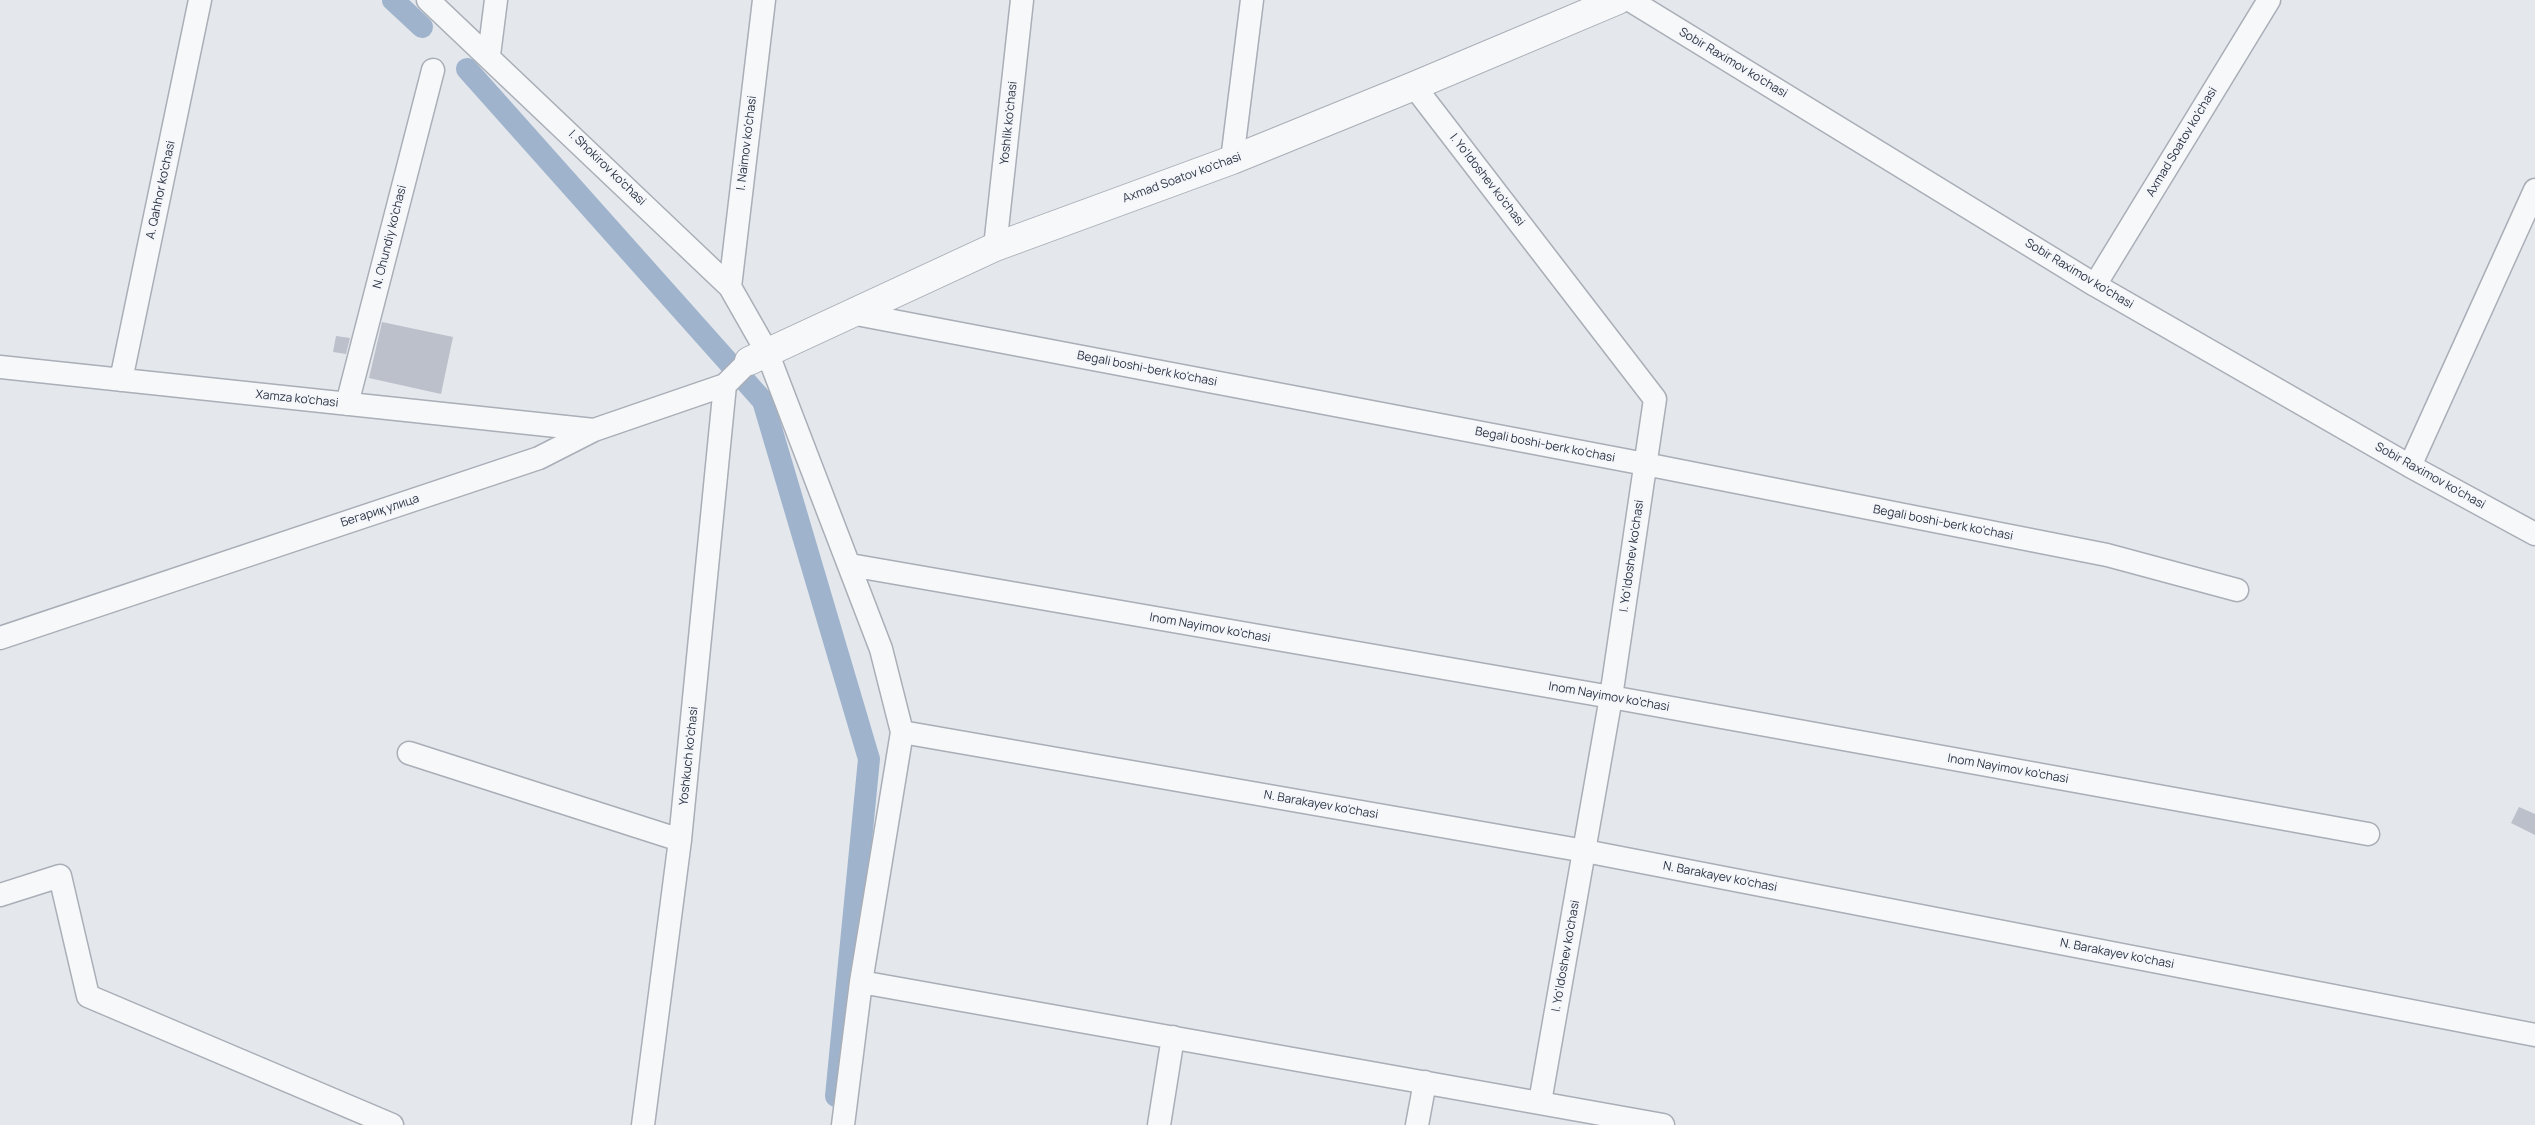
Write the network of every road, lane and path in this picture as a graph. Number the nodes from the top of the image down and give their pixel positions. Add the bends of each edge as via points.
1 (200, 0) edge
2 (428, 0) edge
3 (496, 0) edge
4 (764, 0) edge
5 (1022, 0) edge
6 (1252, 0) edge
7 (1618, 0) edge
8 (1630, 0) edge
9 (2268, 0) edge
10 (489, 56) junction
11 (433, 70) dead end
12 (1414, 86) junction
13 (1232, 160) junction
14 (2535, 190) edge
15 (995, 247) junction
16 (2095, 284) junction
17 (730, 286) junction
18 (851, 313) junction
19 (0, 367) edge
20 (744, 368) junction
21 (121, 380) junction
22 (347, 404) junction
23 (594, 430) junction
24 (1645, 464) junction
25 (2410, 466) junction
26 (2535, 534) edge
27 (850, 565) junction
28 (2237, 590) dead end
29 (0, 638) edge
30 (1611, 697) junction
31 (902, 732) junction
32 (409, 753) dead end
33 (2368, 834) dead end
34 (680, 840) junction
35 (1585, 851) junction
36 (0, 895) edge
37 (861, 982) junction
38 (2535, 1035) edge
39 (1173, 1037) junction
40 (1425, 1082) junction
41 (1540, 1102) junction
42 (392, 1125) edge
43 (643, 1125) edge
44 (843, 1125) edge
45 (1159, 1125) edge
46 (1417, 1125) edge
47 (1659, 1125) edge

1 - 21 street, A. Qahhor ko'chasi
2 - 10 street, I. Shokirov ko'chasi
3 - 10 street
4 - 17 street, I. Naimov ko'chasi
5 - 15 street, Yoshlik ko'chasi
6 - 13 street
7 - 12 street, Axmad Soatov ko'chasi
8 - 16 street, Sobir Raximov ko'chasi
9 - 16 street, Axmad Soatov ko'chasi
10 - 17 street, I. Shokirov ko'chasi
11 - 22 street, N. Ohundiy ko'chasi
12 - 13 street, Axmad Soatov ko'chasi
12 - 24 street, I. Yo'ldoshev ko'chasi via 1655,399
13 - 15 street, Axmad Soatov ko'chasi
14 - 25 street
15 - 18 street, Axmad Soatov ko'chasi
16 - 25 street, Sobir Raximov ko'chasi
17 - 20 street, I. Shokirov ko'chasi
18 - 20 street, Axmad Soatov ko'chasi
18 - 24 street, Begali boshi-berk ko'chasi
19 - 21 street, Xamza ko'chasi
20 - 23 street, Бегариқ улица
20 - 27 street, I. Shokirov ko'chasi
20 - 34 street, Yoshkuch ko'chasi
21 - 22 street, Xamza ko'chasi
22 - 23 street, Xamza ko'chasi
23 - 29 street, Бегариқ улица via 539,458
24 - 28 street, Begali boshi-berk ko'chasi via 2108,555
24 - 30 street, I. Yo'ldoshev ko'chasi
25 - 26 street, Sobir Raximov ko'chasi
27 - 30 street, Inom Nayimov ko'chasi
27 - 31 street, I. Shokirov ko'chasi via 882,649
30 - 33 street, Inom Nayimov ko'chasi
30 - 35 street, I. Yo'ldoshev ko'chasi
31 - 35 street, N. Barakayev ko'chasi
31 - 37 street
32 - 34 street
34 - 43 street, Yoshkuch ko'chasi
35 - 38 street, N. Barakayev ko'chasi
35 - 41 street, I. Yo'ldoshev ko'chasi
36 - 42 street via 60,876 88,996
37 - 39 street
37 - 44 street
39 - 40 street
39 - 45 street
40 - 41 street
40 - 46 street
41 - 47 street

